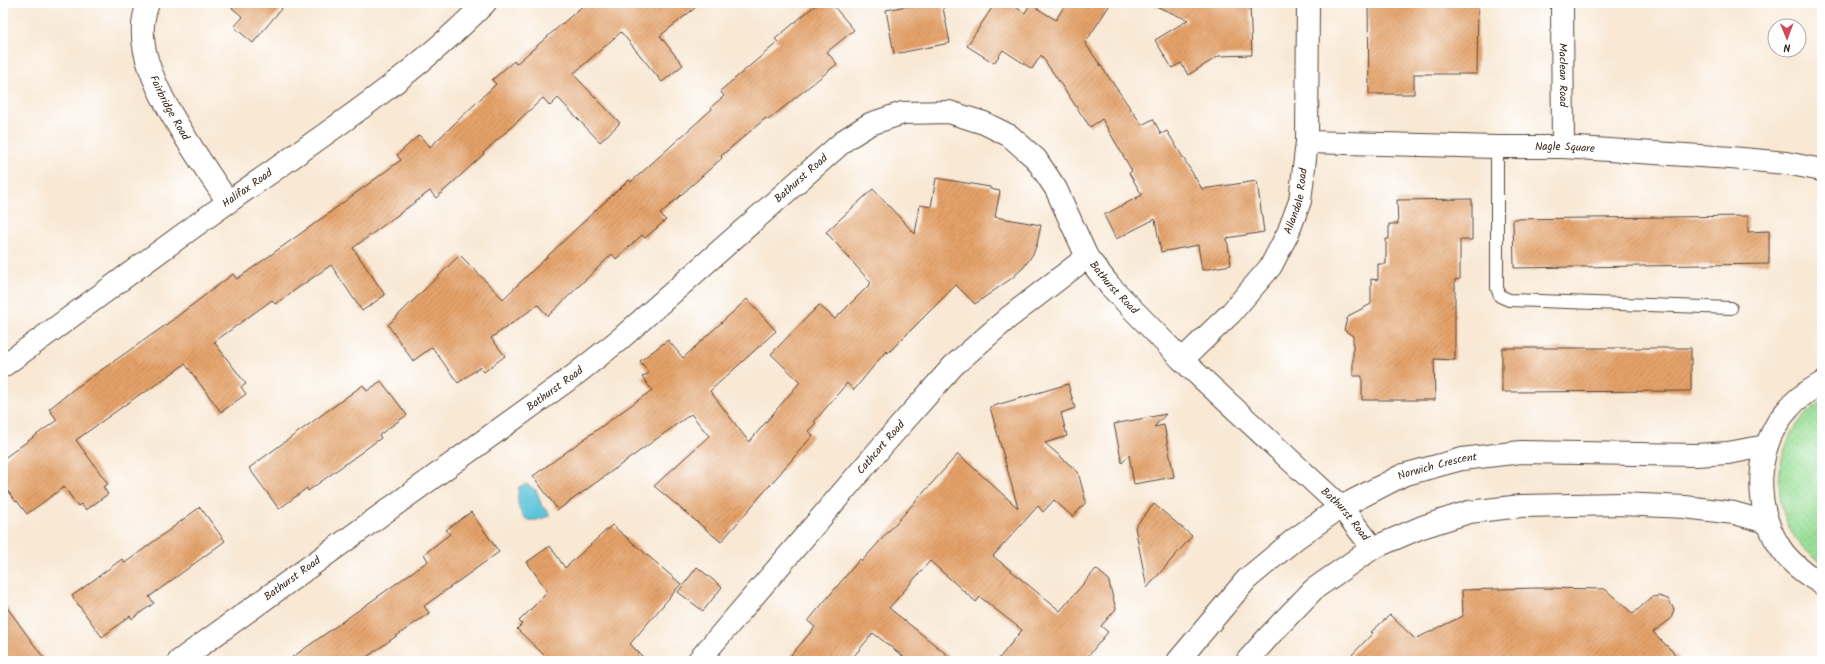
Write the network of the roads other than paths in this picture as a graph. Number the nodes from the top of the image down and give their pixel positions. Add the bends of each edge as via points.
1 (148, 3) edge
2 (485, 3) edge
3 (1308, 3) edge
4 (1562, 3) edge
5 (1307, 142) junction
6 (1497, 147) junction
7 (1563, 147) junction
8 (1822, 170) edge
9 (228, 202) junction
10 (1087, 257) junction
11 (1731, 308) dead end
12 (1182, 360) junction
13 (3, 366) edge
14 (1822, 382) edge
15 (1766, 446) junction
16 (1341, 508) junction
17 (1766, 522) junction
18 (1373, 548) junction
19 (1822, 584) edge
20 (179, 661) edge
21 (698, 661) edge
22 (1178, 661) edge
23 (1247, 661) edge

1 - 9 street, Fairbridge Road via 142,36 150,71 181,129
2 - 9 street, Halifax Road via 438,48 383,92
3 - 5 street, Allandale Road
4 - 7 street, Maclean Road
5 - 6 street, Nagle Square
5 - 12 street, Allandale Road via 1300,201 1288,234 1271,266 1231,313
6 - 7 street, Nagle Square
6 - 11 lane via 1497,288 1500,296 1509,300
7 - 8 street, Nagle Square via 1731,158 1786,163
9 - 13 street, Halifax Road
10 - 12 street, Bathurst Road via 1110,286
10 - 20 street, Bathurst Road via 1056,188 1036,160 1010,136 984,123 949,112 903,113 870,124 846,139 619,340 576,374
10 - 21 street, Cathcart Road via 1008,318 953,366
12 - 16 street, Bathurst Road
14 - 15 street via 1788,409
15 - 16 street, Norwich Crescent via 1728,453 1696,455 1521,452 1462,459 1403,475
15 - 17 street via 1760,484
16 - 18 street, Bathurst Road
16 - 22 street, Norwich Crescent via 1295,539 1247,579
17 - 18 street via 1734,513 1684,507 1621,504 1521,506 1469,512 1422,527
17 - 19 street via 1781,550 1803,573
18 - 23 street via 1314,589

